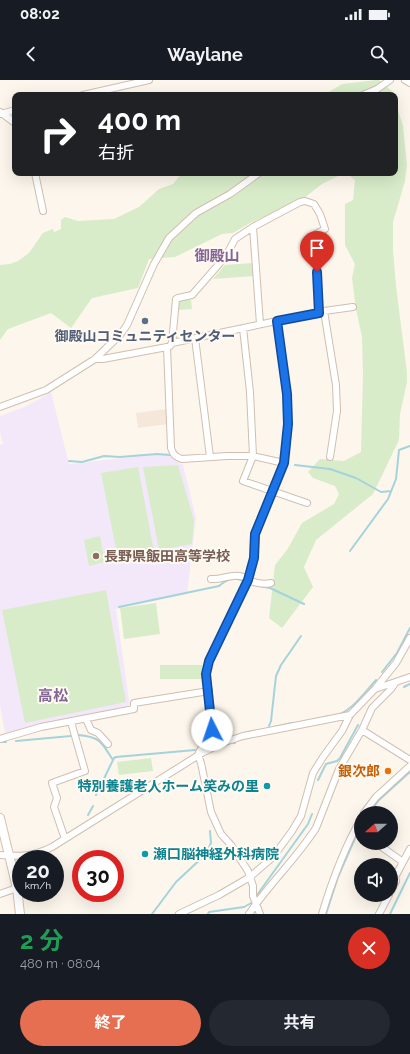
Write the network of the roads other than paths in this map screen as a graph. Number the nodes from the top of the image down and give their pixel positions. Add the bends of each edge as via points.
1 (149, 80) edge
2 (390, 80) edge
3 (404, 80) edge
4 (410, 83) edge
5 (95, 92) edge
6 (370, 92) edge
7 (12, 111) edge
8 (0, 114) edge
9 (12, 121) edge
10 (36, 176) edge
11 (255, 176) edge
12 (43, 211) dead end
13 (253, 227) junction
14 (353, 307) dead end
15 (322, 312) junction
16 (277, 321) junction
17 (260, 324) junction
18 (243, 328) junction
19 (195, 338) junction
20 (170, 345) junction
21 (95, 359) junction
22 (0, 407) edge
23 (253, 456) junction
24 (210, 457) junction
25 (330, 457) dead end
26 (284, 463) junction
27 (272, 490) junction
28 (307, 503) dead end
29 (211, 579) dead end
30 (248, 580) junction
31 (271, 583) dead end
32 (410, 638) edge
33 (410, 677) edge
34 (395, 682) junction
35 (375, 690) junction
36 (208, 691) junction
37 (350, 715) junction
38 (86, 719) junction
39 (71, 722) junction
40 (362, 730) junction
41 (0, 739) edge
42 (108, 744) dead end
43 (198, 755) junction
44 (410, 760) edge
45 (410, 766) edge
46 (369, 806) edge
47 (0, 818) edge
48 (354, 838) edge
49 (65, 839) junction
50 (410, 849) edge
51 (386, 850) edge
52 (0, 855) edge
53 (9, 856) junction
54 (403, 862) junction
55 (12, 868) edge
56 (398, 871) edge
57 (250, 877) junction
58 (12, 890) edge
59 (0, 894) edge
60 (19, 902) edge
61 (385, 902) edge
62 (256, 903) junction
63 (20, 914) edge
64 (179, 914) edge
65 (249, 914) edge
66 (260, 914) edge
67 (322, 914) edge
68 (379, 914) edge

1 - 5 street
2 - 6 street
3 - 4 street
7 - 8 street
8 - 9 street
10 - 12 street
11 - 21 street via 230,194 196,213 169,238 154,264 127,325 120,336
13 - 15 street via 300,202 310,202 317,208 325,229 315,237
13 - 17 street
13 - 20 street via 235,239 226,256 192,295 176,299
14 - 15 street
15 - 16 street
15 - 25 street via 336,385 337,411
16 - 17 street
16 - 26 street via 287,401 288,424
17 - 18 street
18 - 19 street
18 - 23 street
19 - 20 street
19 - 24 street
20 - 21 street
20 - 24 street via 172,453 182,460
21 - 22 street via 46,390
23 - 24 street
23 - 26 street
23 - 27 street via 243,481
26 - 27 street
27 - 28 street
27 - 30 street via 255,534 254,558
29 - 30 street via 232,575 242,576
30 - 31 street
30 - 36 street via 209,661 206,674
32 - 35 street
33 - 34 street
34 - 35 street
34 - 40 street via 372,708
35 - 37 street
36 - 38 street via 134,704 134,709
36 - 43 street via 212,732 210,740 200,748
37 - 43 street via 232,739
37 - 57 street via 313,773 301,816 292,831 273,857
38 - 39 street
38 - 42 street via 91,730 98,733
39 - 41 street via 41,727
39 - 49 street via 85,771 52,783 58,798 54,807
40 - 44 street
40 - 62 street via 339,769 316,828
43 - 49 street
43 - 57 street via 211,812 221,834 231,845
45 - 46 street
47 - 53 main road
48 - 67 street via 333,881
49 - 53 street via 39,854
50 - 54 street
51 - 54 street
52 - 53 street
53 - 55 main road
54 - 56 street
57 - 62 street
57 - 64 street
58 - 59 street
60 - 63 main road
61 - 68 street
62 - 65 street
62 - 66 street

